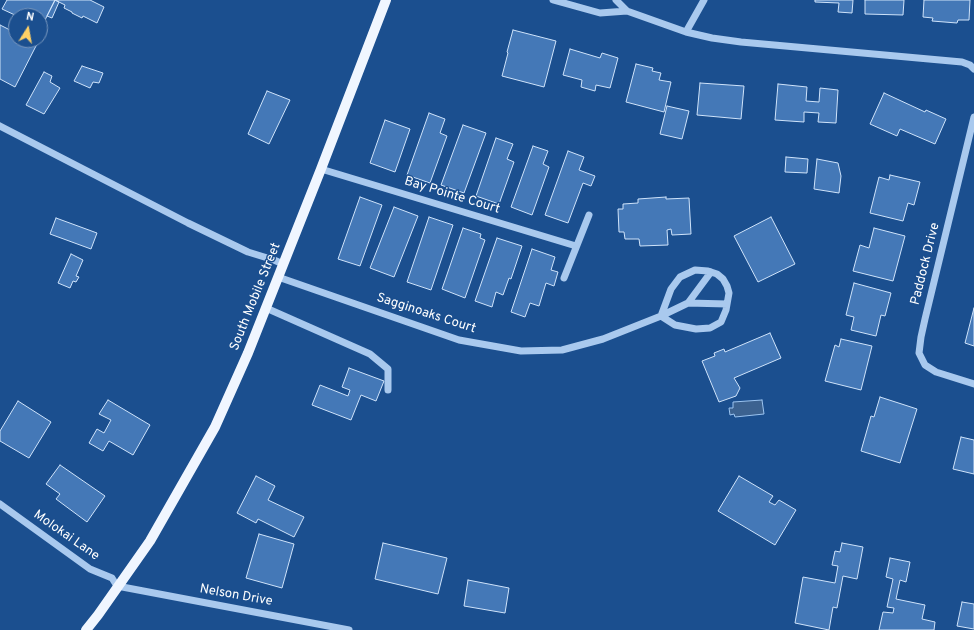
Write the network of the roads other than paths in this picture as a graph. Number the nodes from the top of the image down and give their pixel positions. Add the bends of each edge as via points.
1 (386, 0) edge
2 (553, 0) edge
3 (616, 0) edge
4 (704, 0) edge
5 (628, 11) junction
6 (686, 32) junction
7 (974, 69) edge
8 (974, 117) edge
9 (0, 126) edge
10 (321, 169) junction
11 (589, 215) dead end
12 (576, 246) junction
13 (283, 264) junction
14 (711, 272) junction
15 (278, 277) junction
16 (564, 278) dead end
17 (688, 303) junction
18 (727, 304) junction
19 (266, 308) junction
20 (661, 316) junction
21 (974, 384) edge
22 (388, 390) dead end
23 (0, 504) edge
24 (117, 586) junction
25 (86, 630) edge
26 (350, 630) edge

1 - 10 main road, South Mobile Street
2 - 5 street via 600,13
3 - 5 street
4 - 6 street
5 - 6 street
6 - 7 street via 741,42 962,62
8 - 21 street, Paddock Drive via 919,353 925,365 936,372
9 - 13 street via 188,224 248,252
10 - 12 street, Bay Pointe Court
10 - 13 main road, South Mobile Street
11 - 12 street
12 - 16 street
13 - 15 main road, South Mobile Street
14 - 17 street
14 - 18 street via 717,274 727,286
14 - 20 street via 695,270 680,277 671,288
15 - 19 main road, South Mobile Street
15 - 20 street, Sagginoaks Court via 459,340 521,351 562,350 603,339
17 - 18 street
17 - 20 street, Sagginoaks Court
18 - 20 street via 720,322 710,328 696,329 675,325
19 - 22 street via 370,354 388,369
19 - 24 main road, South Mobile Street via 215,427 150,541
23 - 24 street, Molokai Lane via 90,569 112,578
24 - 25 main road, South Mobile Street
24 - 26 street, Nelson Drive

